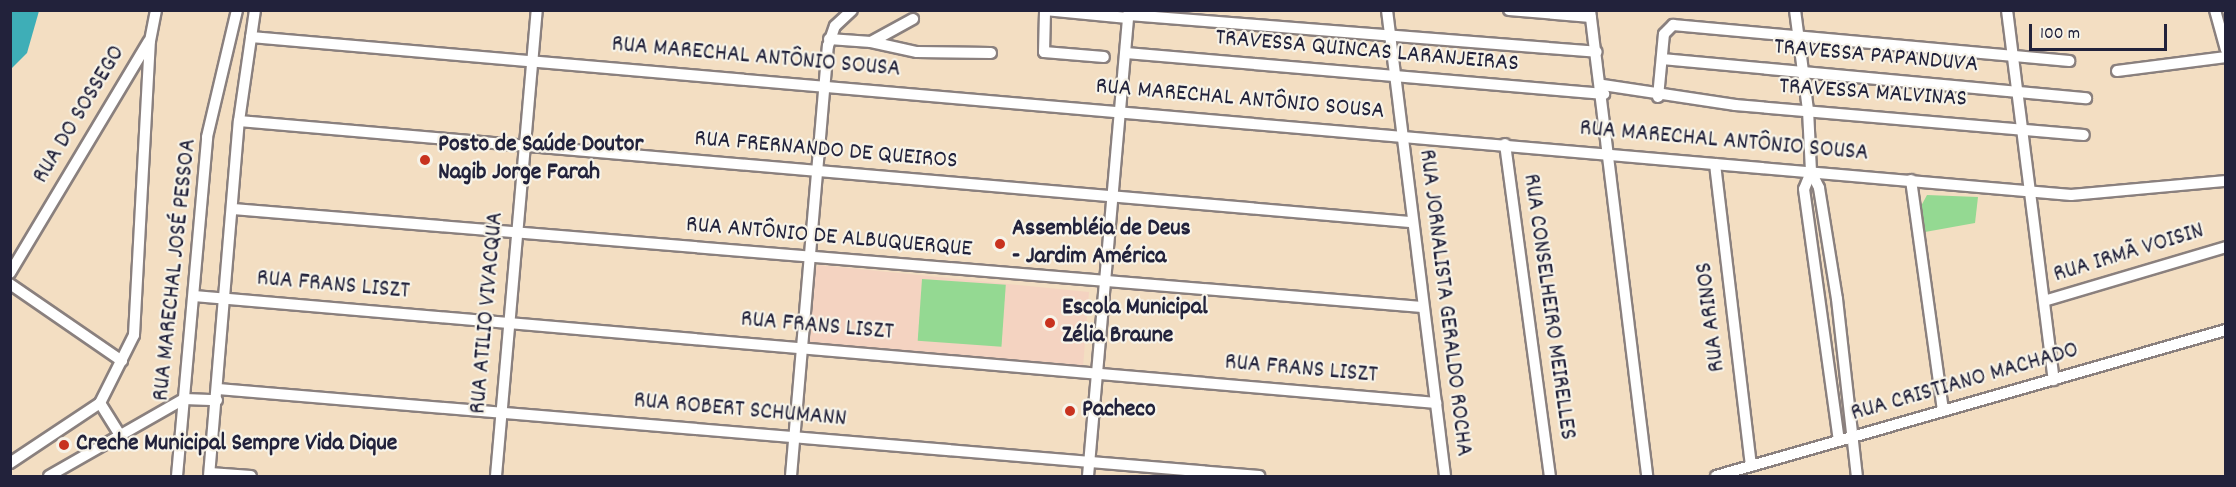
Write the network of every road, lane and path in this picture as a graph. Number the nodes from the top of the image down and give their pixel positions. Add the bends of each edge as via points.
1 (156, 10) edge
2 (237, 10) edge
3 (255, 10) edge
4 (537, 10) edge
5 (852, 10) edge
6 (1387, 10) edge
7 (1509, 10) edge
8 (1795, 10) edge
9 (2007, 10) edge
10 (2215, 10) edge
11 (1045, 11) edge
12 (1590, 14) edge
13 (1129, 15) edge
14 (913, 19) dead end
15 (1797, 35) junction
16 (251, 37) junction
17 (829, 39) junction
18 (1391, 39) junction
19 (150, 41) junction
20 (871, 42) junction
21 (2226, 50) edge
22 (1126, 52) junction
23 (1597, 52) junction
24 (991, 53) dead end
25 (2013, 55) junction
26 (1104, 57) dead end
27 (2226, 57) edge
28 (1662, 59) junction
29 (534, 60) junction
30 (2069, 61) dead end
31 (2117, 70) dead end
32 (1802, 72) junction
33 (1395, 75) junction
34 (824, 85) junction
35 (1603, 90) junction
36 (2016, 91) junction
37 (1658, 97) junction
38 (2086, 98) dead end
39 (1122, 110) junction
40 (1808, 110) junction
41 (239, 121) junction
42 (2020, 127) junction
43 (2085, 135) dead end
44 (1402, 136) junction
45 (1505, 144) junction
46 (525, 148) junction
47 (1611, 153) junction
48 (1714, 164) junction
49 (816, 171) junction
50 (1811, 172) junction
51 (1911, 180) junction
52 (2226, 181) edge
53 (2029, 191) junction
54 (1115, 197) junction
55 (233, 209) junction
56 (1410, 222) junction
57 (516, 232) junction
58 (2226, 247) edge
59 (810, 258) junction
60 (10, 273) edge
61 (1108, 282) junction
62 (10, 284) edge
63 (194, 296) junction
64 (226, 298) junction
65 (1837, 299) junction
66 (1821, 301) junction
67 (2044, 301) junction
68 (1422, 306) junction
69 (509, 323) junction
70 (2226, 330) edge
71 (802, 347) junction
72 (122, 361) junction
73 (1097, 373) junction
74 (2054, 380) junction
75 (218, 389) junction
76 (184, 399) junction
77 (216, 400) junction
78 (100, 403) junction
79 (1436, 403) junction
80 (1943, 411) junction
81 (501, 413) junction
82 (120, 435) junction
83 (795, 436) junction
84 (1851, 437) junction
85 (1839, 441) junction
86 (1089, 460) junction
87 (10, 463) edge
88 (1751, 466) junction
89 (210, 475) edge
90 (49, 477) edge
91 (177, 477) edge
92 (251, 477) edge
93 (496, 477) edge
94 (791, 477) edge
95 (1088, 477) edge
96 (1259, 477) edge
97 (1445, 477) edge
98 (1550, 477) edge
99 (1647, 477) edge
100 (1716, 477) edge
101 (1857, 477) edge

1 - 19 street
2 - 63 street, RUA MARECHAL JOSÉ PESSOA via 207,137
3 - 16 street, RUA MARECHAL JOSÉ PESSOA
4 - 29 street, RUA ATILIO VIVACQUA
5 - 17 street
6 - 18 street, RUA JORNALISTA GERALDO ROCHA
7 - 12 street
8 - 15 street
9 - 25 street
10 - 21 street
11 - 13 street
11 - 26 street via 1044,52
12 - 23 street
13 - 18 street
13 - 22 street
14 - 20 street
15 - 25 street
15 - 28 street via 1673,25 1664,34
15 - 32 street
16 - 29 street, RUA MARECHAL ANTÔNIO SOUSA
16 - 41 street, RUA MARECHAL JOSÉ PESSOA
17 - 20 street
17 - 34 street
18 - 23 street
18 - 33 street, RUA JORNALISTA GERALDO ROCHA
19 - 60 street, RUA DO SOSSEGO
19 - 72 street via 134,335
20 - 24 street via 917,52
22 - 33 street, TRAVESSA QUINCAS LARANJEIRAS
22 - 39 street
23 - 35 street
25 - 30 street
25 - 36 street
27 - 31 street
28 - 32 street, TRAVESSA PAPANDUVA
28 - 37 street
29 - 34 street, RUA MARECHAL ANTÔNIO SOUSA
29 - 46 street, RUA ATILIO VIVACQUA
32 - 36 street, TRAVESSA PAPANDUVA
32 - 40 street
33 - 35 street, TRAVESSA QUINCAS LARANJEIRAS
33 - 44 street, RUA JORNALISTA GERALDO ROCHA
34 - 39 street, RUA MARECHAL ANTÔNIO SOUSA
34 - 49 street
35 - 37 street, TRAVESSA QUINCAS LARANJEIRAS
35 - 47 street
36 - 38 street, TRAVESSA PAPANDUVA
36 - 42 street
37 - 40 street, TRAVESSA MALVINAS
39 - 44 street, RUA MARECHAL ANTÔNIO SOUSA
39 - 54 street
40 - 42 street, TRAVESSA MALVINAS
40 - 50 street
41 - 46 street, RUA FRERNANDO DE QUEIROS
41 - 55 street, RUA MARECHAL JOSÉ PESSOA
42 - 43 street, TRAVESSA MALVINAS
42 - 53 street
44 - 45 street, RUA MARECHAL ANTÔNIO SOUSA
44 - 56 street, RUA JORNALISTA GERALDO ROCHA
45 - 47 street, RUA MARECHAL ANTÔNIO SOUSA
45 - 98 street, RUA CONSELHEIRO MEIRELLES
46 - 49 street, RUA FRERNANDO DE QUEIROS
46 - 57 street, RUA ATILIO VIVACQUA
47 - 48 street, RUA MARECHAL ANTÔNIO SOUSA
47 - 99 street
48 - 50 street, RUA MARECHAL ANTÔNIO SOUSA
48 - 88 street, RUA ARINOS
49 - 54 street, RUA FRERNANDO DE QUEIROS
49 - 59 street
50 - 51 street, RUA MARECHAL ANTÔNIO SOUSA
50 - 65 street via 1819,188
50 - 66 street via 1804,189
51 - 53 street, RUA MARECHAL ANTÔNIO SOUSA
51 - 80 street
52 - 53 street, RUA MARECHAL ANTÔNIO SOUSA via 2097,195
53 - 67 street
54 - 56 street, RUA FRERNANDO DE QUEIROS
54 - 61 street
55 - 57 street, RUA ANTÔNIO DE ALBUQUERQUE
55 - 64 street, RUA MARECHAL JOSÉ PESSOA
56 - 68 street, RUA JORNALISTA GERALDO ROCHA
57 - 59 street, RUA ANTÔNIO DE ALBUQUERQUE
57 - 69 street, RUA ATILIO VIVACQUA
58 - 67 street, RUA IRMÃ VOISIN
59 - 61 street, RUA ANTÔNIO DE ALBUQUERQUE
59 - 71 street
61 - 68 street, RUA ANTÔNIO DE ALBUQUERQUE
61 - 73 street
62 - 72 street
63 - 64 street, RUA FRANS LISZT
63 - 76 street, RUA MARECHAL JOSÉ PESSOA
64 - 69 street, RUA FRANS LISZT
64 - 75 street, RUA MARECHAL JOSÉ PESSOA
65 - 66 street
65 - 84 street
66 - 85 street
67 - 74 street
68 - 79 street, RUA JORNALISTA GERALDO ROCHA
69 - 71 street, RUA FRANS LISZT
69 - 81 street, RUA ATILIO VIVACQUA
70 - 74 street, RUA CRISTIANO MACHADO
71 - 73 street, RUA FRANS LISZT
71 - 83 street
72 - 78 street
73 - 79 street, RUA FRANS LISZT
73 - 86 street
74 - 80 street, RUA CRISTIANO MACHADO
75 - 77 street, RUA MARECHAL JOSÉ PESSOA
75 - 81 street, RUA ROBERT SCHUMANN
76 - 77 street
76 - 82 street
76 - 91 street, RUA MARECHAL JOSÉ PESSOA
77 - 89 street, RUA MARECHAL JOSÉ PESSOA
78 - 82 street
78 - 87 street
79 - 97 street, RUA JORNALISTA GERALDO ROCHA
80 - 84 street, RUA CRISTIANO MACHADO
81 - 83 street, RUA ROBERT SCHUMANN
81 - 93 street, RUA ATILIO VIVACQUA
82 - 90 street
83 - 86 street, RUA ROBERT SCHUMANN
83 - 94 street
84 - 85 street, RUA CRISTIANO MACHADO
84 - 101 street
85 - 88 street, RUA CRISTIANO MACHADO
86 - 95 street
86 - 96 street, RUA ROBERT SCHUMANN
88 - 100 street, RUA CRISTIANO MACHADO
89 - 92 street

